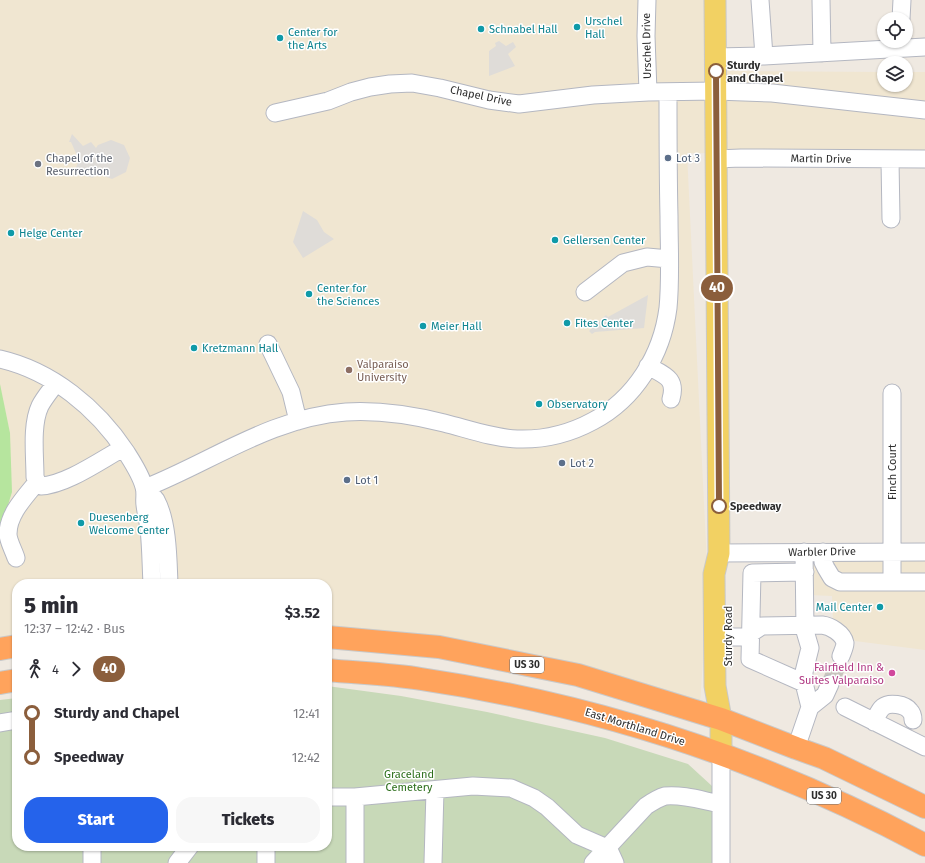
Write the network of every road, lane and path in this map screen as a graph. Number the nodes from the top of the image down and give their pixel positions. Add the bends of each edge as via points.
1 (647, 0) edge
2 (715, 0) edge
3 (760, 0) edge
4 (822, 0) edge
5 (902, 0) edge
6 (901, 12) edge
7 (913, 46) edge
8 (877, 47) edge
9 (925, 47) edge
10 (822, 53) junction
11 (764, 56) junction
12 (715, 57) junction
13 (716, 91) junction
14 (648, 92) junction
15 (668, 92) junction
16 (925, 110) edge
17 (275, 113) dead end
18 (716, 158) junction
19 (925, 159) edge
20 (890, 160) junction
21 (891, 219) dead end
22 (669, 259) junction
23 (585, 292) dead end
24 (268, 344) dead end
25 (0, 359) edge
26 (648, 366) junction
27 (56, 383) junction
28 (892, 393) dead end
29 (671, 399) dead end
30 (298, 421) junction
31 (123, 448) junction
32 (37, 482) junction
33 (145, 488) junction
34 (804, 552) junction
35 (823, 552) junction
36 (892, 552) junction
37 (925, 552) edge
38 (719, 553) junction
39 (16, 558) dead end
40 (805, 572) junction
41 (152, 579) edge
42 (169, 579) edge
43 (892, 582) junction
44 (925, 582) edge
45 (805, 625) junction
46 (728, 631) junction
47 (751, 632) junction
48 (332, 637) edge
49 (12, 647) edge
50 (0, 649) edge
51 (841, 656) tunnel mouth
52 (332, 670) edge
53 (12, 681) edge
54 (0, 683) edge
55 (804, 683) junction
56 (830, 684) tunnel mouth
57 (810, 707) junction
58 (845, 707) dead end
59 (721, 719) junction
60 (12, 721) edge
61 (874, 722) junction
62 (919, 722) edge
63 (0, 723) edge
64 (905, 737) junction
65 (925, 747) edge
66 (796, 748) junction
67 (721, 754) junction
68 (435, 790) junction
69 (332, 797) edge
70 (356, 797) junction
71 (721, 804) junction
72 (925, 808) edge
73 (925, 845) edge
74 (92, 851) edge
75 (186, 851) edge
76 (266, 851) edge
77 (611, 856) edge
78 (92, 863) edge
79 (177, 863) edge
80 (266, 863) edge
81 (355, 863) edge
82 (433, 863) edge
83 (593, 863) edge
84 (721, 863) edge

1 - 14 street, Urschel Drive
2 - 12 main road, Sturdy Road
3 - 11 street
4 - 10 street
5 - 6 street
7 - 9 street
8 - 10 street
10 - 11 street
11 - 12 street
12 - 13 main road, Sturdy Road
13 - 15 street, Chapel Drive
13 - 16 street, Chapel Drive via 772,93
13 - 18 main road, Sturdy Road
14 - 15 street, Chapel Drive
14 - 17 street, Chapel Drive via 593,95 519,104 489,100 424,84 390,84
15 - 22 street
18 - 20 street, Martin Drive
18 - 38 main road, Sturdy Road
19 - 20 street, Martin Drive
20 - 21 street
22 - 23 street via 647,257 623,263
22 - 26 street via 668,308 663,332
24 - 30 street via 291,392
25 - 27 street via 32,370
26 - 29 street via 671,380
26 - 30 street via 622,401 604,415 561,435 540,439 498,437 396,413 344,412
27 - 31 street via 88,406
27 - 32 street via 40,406 36,420
28 - 36 street, Finch Court
30 - 33 street via 239,443
31 - 32 street via 83,471 51,485 41,486
31 - 33 street
32 - 39 street via 17,508 10,524 8,535
33 - 41 street via 144,503 149,529
33 - 42 street via 155,499 162,518
34 - 35 street, Warbler Drive
34 - 38 street, Warbler Drive
34 - 40 street
35 - 36 street, Warbler Drive
35 - 43 street via 826,568 832,578 840,582
36 - 37 street, Warbler Drive
36 - 43 street, Finch Court
38 - 46 main road, Sturdy Road via 728,575
38 - 59 main road, Sturdy Road via 714,574 715,686
40 - 45 street
40 - 47 street via 752,573
43 - 44 street
45 - 47 street via 762,626
45 - 51 street via 830,626 836,631 845,645
45 - 55 street via 810,648
46 - 47 street via 745,637
46 - 59 main road, Sturdy Road via 728,690
47 - 55 street via 750,659
48 - 59 highway, US 30 via 439,647 578,675
49 - 50 highway
52 - 67 highway, East Morthland Drive / US 30 via 420,678 528,698 621,722
53 - 54 highway
55 - 57 street
56 - 57 street via 825,695
57 - 66 street
58 - 61 street
59 - 66 highway, US 30
59 - 67 main road, Sturdy Road
60 - 63 street
61 - 62 street via 884,706 895,705 907,708
61 - 64 street
62 - 64 street
64 - 65 street
66 - 72 highway, US 30 via 830,761
67 - 71 street, Sturdy Road
67 - 73 highway, East Morthland Drive / US 30 via 809,789
68 - 70 street
68 - 77 street via 473,786 511,788 534,798 576,834
68 - 82 street
69 - 70 street
70 - 81 street
71 - 77 street via 664,796 646,806
71 - 84 street, Sturdy Road
74 - 78 street
75 - 79 street
76 - 80 street
77 - 83 street

